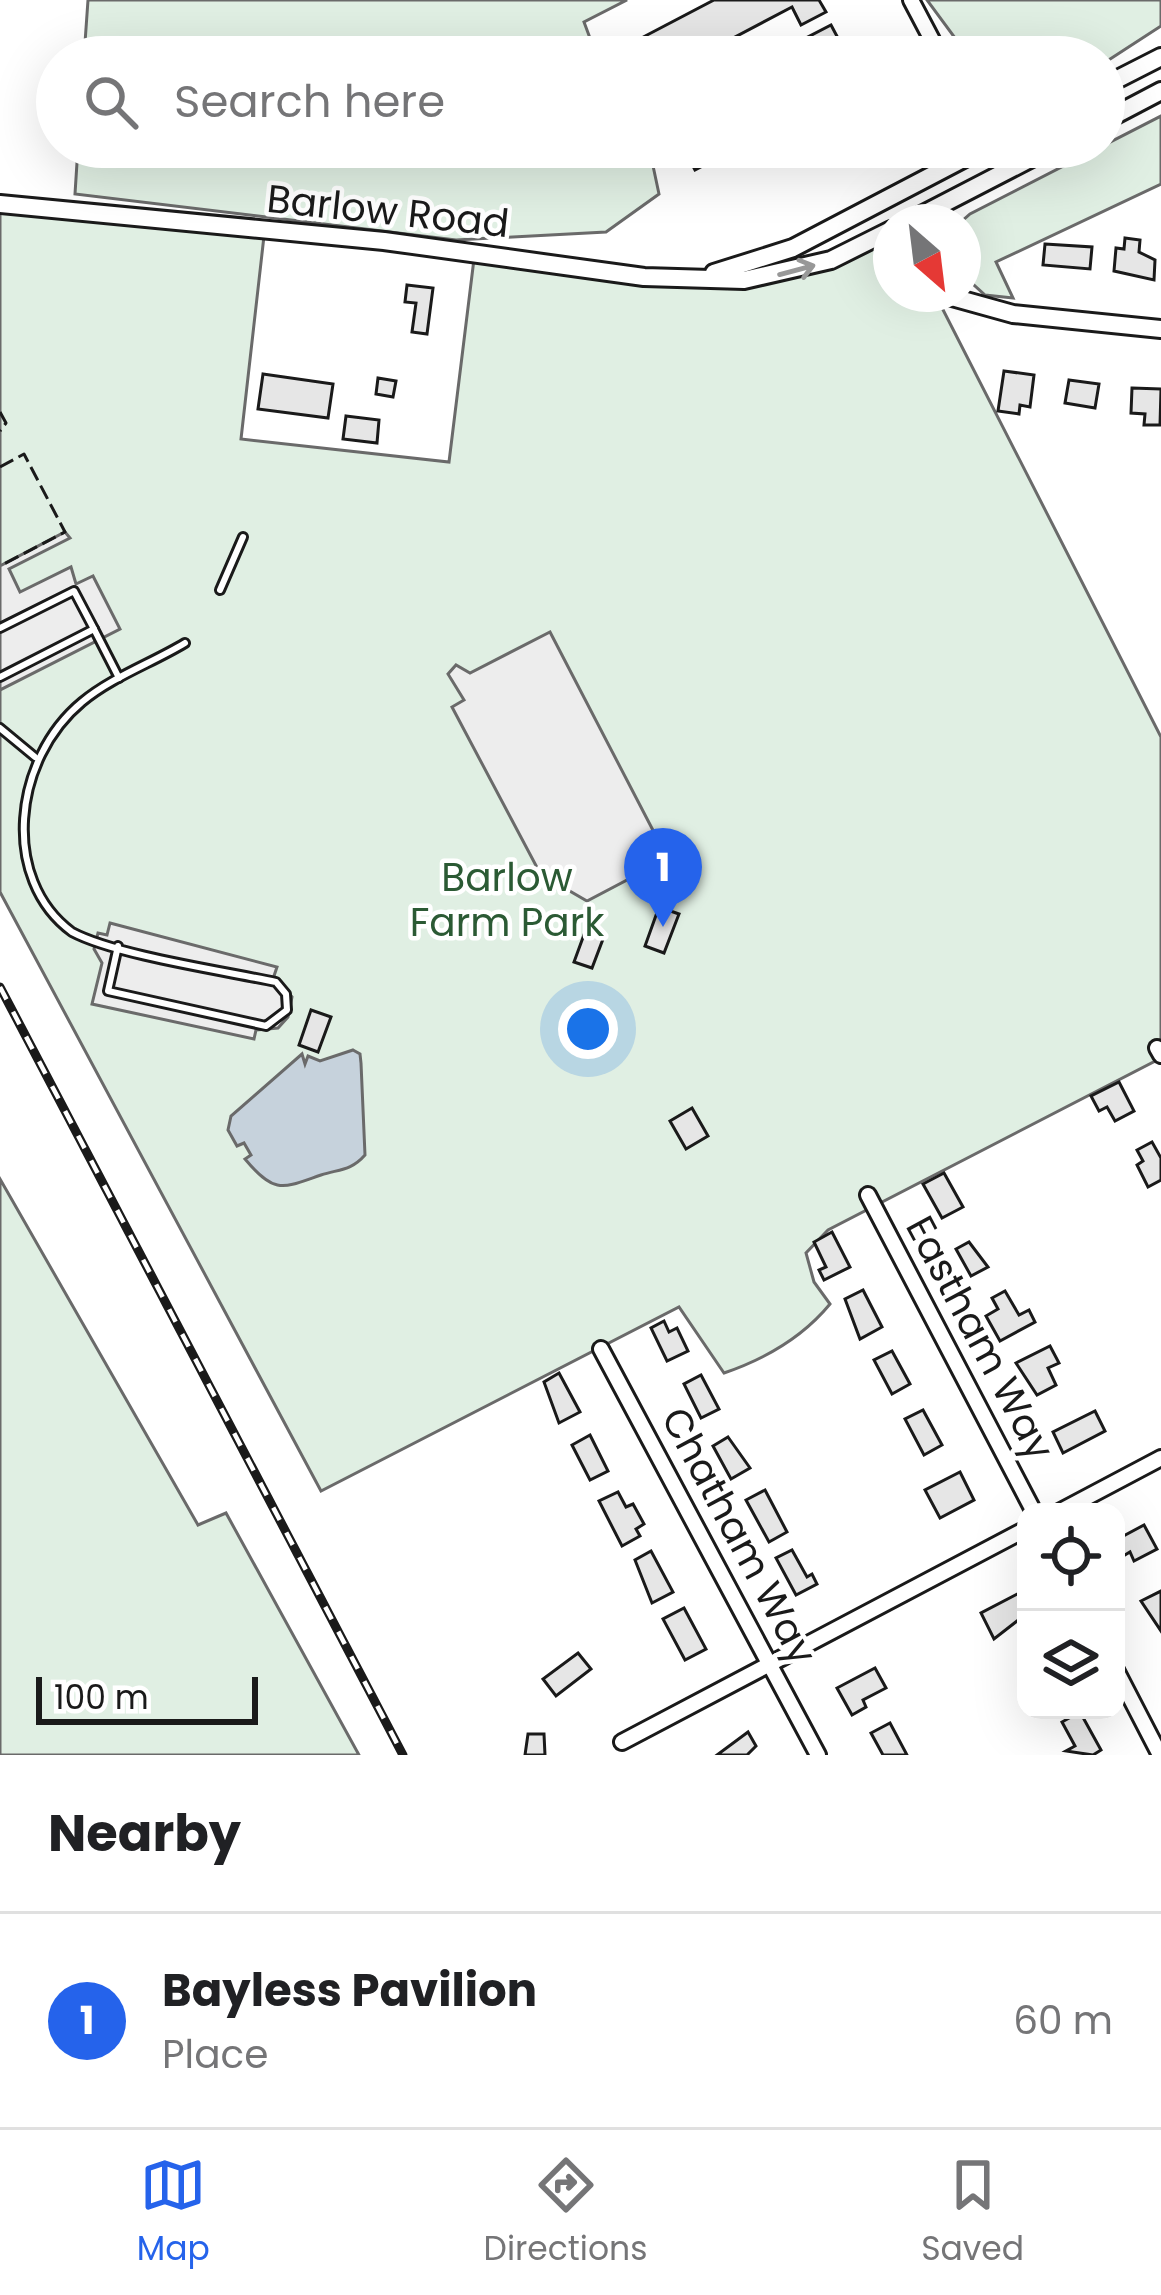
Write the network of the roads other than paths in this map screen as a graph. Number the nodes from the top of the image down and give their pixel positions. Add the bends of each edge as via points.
1 (910, 0) edge
2 (930, 36) edge
3 (1161, 56) edge
4 (1125, 75) edge
5 (1161, 92) edge
6 (1125, 110) edge
7 (949, 168) edge
8 (1002, 168) edge
9 (1013, 168) edge
10 (1005, 172) junction
11 (0, 204) edge
12 (883, 204) edge
13 (943, 204) edge
14 (873, 209) edge
15 (873, 239) edge
16 (696, 277) junction
17 (981, 305) edge
18 (1161, 329) edge
19 (243, 537) dead end
20 (220, 590) dead end
21 (0, 628) edge
22 (94, 629) junction
23 (185, 643) dead end
24 (0, 677) edge
25 (119, 678) junction
26 (0, 728) edge
27 (35, 757) junction
28 (11, 826) dead end
29 (13, 852) dead end
30 (118, 946) junction
31 (868, 1195) dead end
32 (602, 1348) dead end
33 (1161, 1458) edge
34 (1029, 1503) edge
35 (1076, 1503) edge
36 (1017, 1534) edge
37 (770, 1662) junction
38 (1125, 1687) edge
39 (622, 1742) dead end
40 (818, 1755) edge
41 (1160, 1755) edge

1 - 2 street
3 - 4 street
5 - 6 street
7 - 12 street
8 - 10 street
9 - 10 street
10 - 13 street
11 - 16 street, Barlow Road
14 - 16 street, Barlow Road via 793,248
16 -> 15 street, Barlow Road via 774,276
17 - 18 street
19 - 20 lane
21 - 22 lane via 74,591
22 - 24 lane
22 - 25 lane
23 - 25 lane
25 - 27 lane via 84,699
26 - 27 lane
27 - 28 lane
29 - 30 lane via 51,915 70,931
30 - 30 lane via 276,982 287,1010 266,1026 108,991
31 - 34 street, Eastham Way
32 - 37 street, Chatham Way
33 - 35 street
36 - 37 street
37 - 39 street
37 - 40 street, Chatham Way
38 - 41 street

